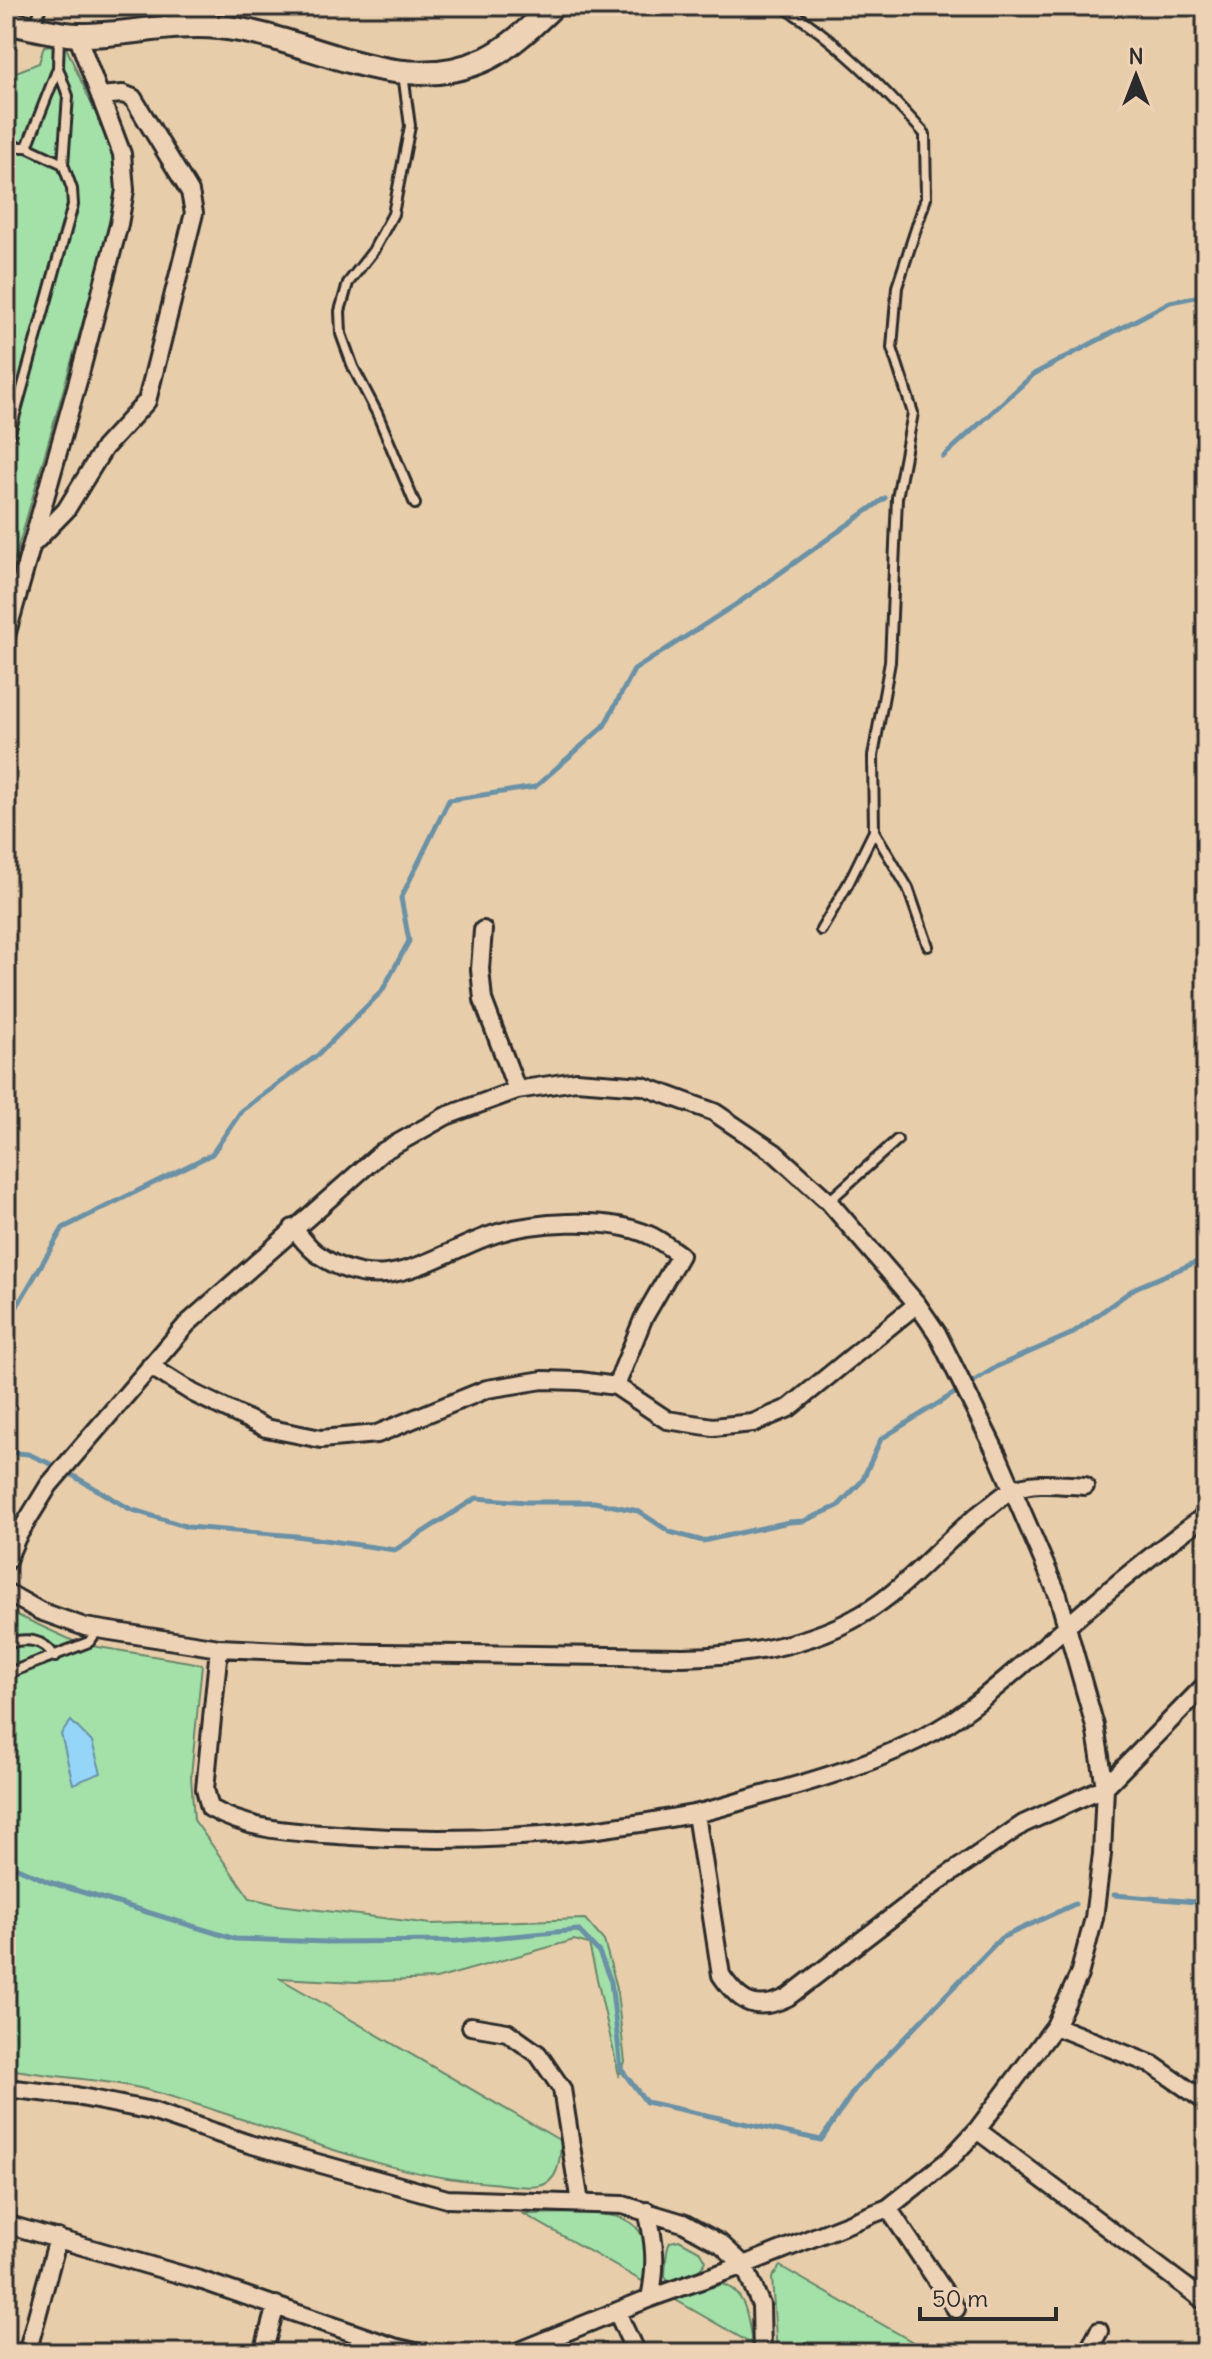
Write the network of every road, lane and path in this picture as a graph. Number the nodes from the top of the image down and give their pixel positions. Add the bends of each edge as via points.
1 (553, 6) edge
2 (782, 6) edge
3 (38, 17) edge
4 (6, 22) edge
5 (68, 33) junction
6 (58, 68) junction
7 (403, 73) junction
8 (100, 96) junction
9 (6, 147) edge
10 (27, 147) junction
11 (63, 164) junction
12 (6, 447) edge
13 (415, 504) dead end
14 (32, 546) junction
15 (6, 636) edge
16 (874, 831) junction
17 (483, 930) dead end
18 (821, 930) dead end
19 (928, 946) dead end
20 (517, 1090) junction
21 (897, 1140) dead end
22 (829, 1202) junction
23 (293, 1228) junction
24 (917, 1304) junction
25 (150, 1366) junction
26 (616, 1386) junction
27 (1085, 1486) dead end
28 (1013, 1489) junction
29 (1206, 1515) edge
30 (6, 1562) edge
31 (6, 1592) edge
32 (1068, 1624) junction
33 (99, 1629) junction
34 (6, 1643) edge
35 (219, 1648) junction
36 (55, 1657) junction
37 (6, 1674) edge
38 (1206, 1684) edge
39 (1105, 1787) junction
40 (696, 1814) junction
41 (471, 2026) dead end
42 (1055, 2026) junction
43 (6, 2088) edge
44 (1206, 2102) edge
45 (977, 2130) junction
46 (580, 2203) junction
47 (888, 2208) junction
48 (647, 2211) junction
49 (6, 2224) edge
50 (58, 2238) junction
51 (744, 2265) junction
52 (650, 2298) junction
53 (1206, 2302) edge
54 (276, 2305) junction
55 (956, 2309) dead end
56 (617, 2312) junction
57 (1099, 2331) dead end
58 (545, 2348) edge
59 (27, 2353) edge
60 (263, 2353) edge
61 (420, 2353) edge
62 (514, 2353) edge
63 (636, 2353) edge
64 (762, 2353) edge
65 (1087, 2353) edge

1 - 7 main road via 487,59 457,69
2 - 16 lane via 867,71 925,134 926,198 897,287 892,348 913,413 897,498 890,662 873,756
3 - 4 main road
3 - 5 main road
5 - 6 lane
5 - 7 main road via 220,27
5 - 8 street
6 - 10 lane
6 - 11 lane via 68,96
7 - 13 lane via 410,126 393,214 348,283 340,311 341,334 353,367
8 - 14 street via 122,154 125,190
8 - 14 street via 133,98 190,192 194,213 147,401 104,448 66,510
9 - 10 lane
10 - 11 lane
11 - 12 lane via 73,205
14 - 15 street
16 - 18 lane
16 - 19 lane via 908,888
17 - 20 street via 483,1000
20 - 22 street via 576,1081 643,1086 714,1112 775,1153
20 - 23 street via 446,1116 382,1152
21 - 22 lane
22 - 24 street
23 - 25 street via 187,1324
23 - 26 street via 317,1254 349,1271 391,1276 489,1236 551,1223 612,1223 649,1235 680,1255 643,1319
24 - 26 street via 789,1408 753,1423 713,1427 667,1420
24 - 28 street via 937,1333
25 - 26 street via 266,1428 321,1439 377,1434 487,1389 543,1380
25 - 30 street via 49,1485
27 - 28 street
28 - 32 street
28 - 35 street via 863,1614 829,1632 737,1656
29 - 32 street
31 - 33 street via 40,1611
32 - 39 street
32 - 40 street via 940,1728 876,1761
33 - 35 street
33 - 36 lane via 89,1642
34 - 36 lane via 32,1640 45,1644
35 - 40 street via 205,1789 210,1808 232,1821 279,1831 466,1840 576,1832
36 - 37 lane
38 - 39 street
39 - 40 street via 1023,1824 771,2006 747,2003 721,1975
39 - 42 street via 1094,1918 1079,1975
41 - 46 street via 507,2032 538,2054 562,2089
42 - 44 street via 1153,2065
42 - 45 street
43 - 46 street via 152,2111 447,2199
45 - 47 street via 950,2159
45 - 53 street
46 - 48 street
47 - 51 street
47 - 55 street
48 - 51 street via 721,2244
48 - 52 street via 656,2246
49 - 50 street
50 - 54 street
50 - 59 street
51 - 52 street
51 - 64 street via 761,2305
52 - 56 street
54 - 60 street
54 - 61 street
56 - 58 street
56 - 63 street
57 - 65 street
58 - 62 street

